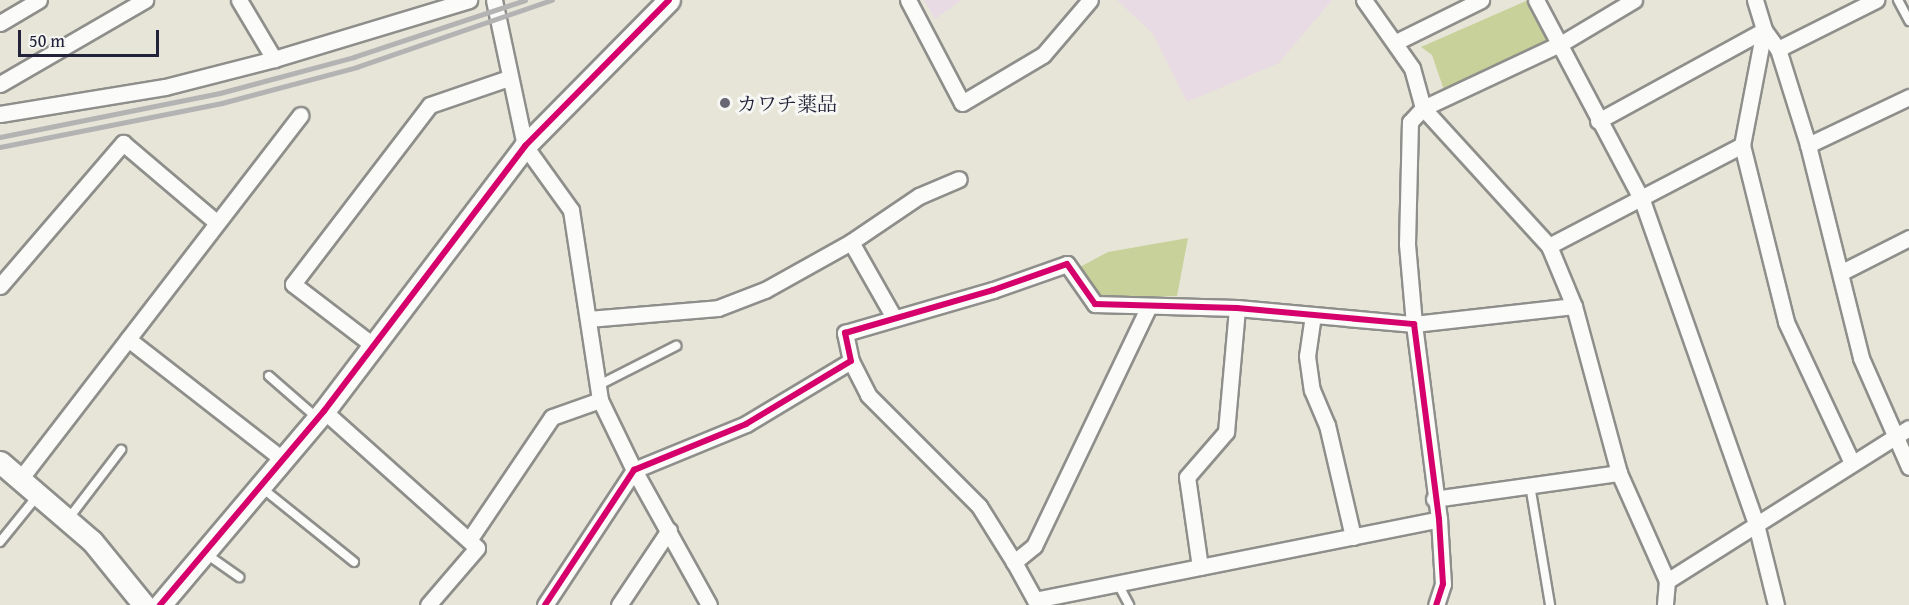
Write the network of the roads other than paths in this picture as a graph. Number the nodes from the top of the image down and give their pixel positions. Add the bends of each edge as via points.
1 (39, 0) edge
2 (145, 0) edge
3 (469, 0) edge
4 (494, 0) edge
5 (669, 0) edge
6 (908, 0) edge
7 (1090, 0) edge
8 (1364, 0) edge
9 (1481, 0) edge
10 (1536, 0) edge
11 (1634, 0) edge
12 (1755, 0) edge
13 (1876, 0) edge
14 (1898, 0) edge
15 (245, 2) edge
16 (1909, 21) edge
17 (0, 22) edge
18 (1764, 30) junction
19 (1396, 42) junction
20 (1562, 43) junction
21 (1778, 49) junction
22 (274, 59) junction
23 (509, 78) junction
24 (0, 84) edge
25 (1909, 97) edge
26 (1423, 108) junction
27 (0, 114) edge
28 (301, 115) dead end
29 (1598, 122) junction
30 (1742, 145) junction
31 (1808, 145) junction
32 (525, 146) junction
33 (959, 178) dead end
34 (1642, 200) junction
35 (216, 222) junction
36 (1909, 238) edge
37 (851, 242) junction
38 (1549, 246) junction
39 (1842, 272) junction
40 (1, 283) edge
41 (1149, 306) junction
42 (1574, 306) junction
43 (1237, 308) junction
44 (1313, 315) junction
45 (893, 316) junction
46 (588, 319) junction
47 (1414, 324) junction
48 (128, 339) junction
49 (374, 346) junction
50 (676, 346) dead end
51 (851, 361) junction
52 (269, 376) dead end
53 (599, 393) junction
54 (321, 415) junction
55 (1909, 428) edge
56 (1894, 436) junction
57 (121, 450) dead end
58 (282, 459) junction
59 (0, 462) edge
60 (1852, 463) junction
61 (1909, 467) edge
62 (634, 470) junction
63 (1619, 473) junction
64 (21, 478) junction
65 (260, 486) junction
66 (1530, 486) junction
67 (39, 494) junction
68 (1434, 499) junction
69 (68, 519) junction
70 (1439, 519) junction
71 (1756, 524) junction
72 (669, 530) junction
73 (1353, 537) junction
74 (469, 540) junction
75 (0, 542) edge
76 (204, 552) junction
77 (354, 562) dead end
78 (1014, 562) junction
79 (1200, 567) junction
80 (239, 577) dead end
81 (1667, 580) junction
82 (1118, 584) junction
83 (1036, 603) edge
84 (144, 605) edge
85 (160, 605) edge
86 (428, 605) edge
87 (545, 605) edge
88 (619, 605) edge
89 (709, 605) edge
90 (1129, 605) edge
91 (1436, 605) edge
92 (1550, 605) edge
93 (1665, 605) edge
94 (1776, 605) edge

1 - 17 street
2 - 24 street
3 - 22 street
4 - 23 street via 502,20
5 - 32 street
6 - 7 street via 962,103 1043,55
8 - 19 street via 1375,20
9 - 19 street
10 - 20 street
11 - 20 street
12 - 18 street
13 - 21 street
14 - 16 lane
15 - 22 street
18 - 21 street
18 - 29 street
18 - 30 street
19 - 26 street via 1412,68
20 - 26 street
20 - 29 street
21 - 31 street
22 - 27 street via 165,87
23 - 32 street
23 - 49 street via 430,105 293,284
25 - 31 street
26 - 38 street
26 - 47 street via 1410,122 1407,244
28 - 35 street
29 - 34 street
30 - 34 street
30 - 60 street via 1786,322
31 - 39 street
32 - 46 street via 571,210
32 - 49 street
33 - 37 street via 919,196
34 - 38 street
34 - 71 street
35 - 40 street via 123,143
35 - 48 street
36 - 39 street
37 - 45 street
37 - 46 street via 765,290 718,308
38 - 42 street
39 - 56 street via 1861,358
41 - 43 street
41 - 45 street via 1095,304 1067,264 993,290
41 - 78 street via 1034,546
42 - 47 street
42 - 63 street
43 - 44 street
43 - 79 street via 1227,432 1187,477
44 - 47 street
44 - 73 street via 1307,356 1312,390 1327,425
45 - 51 street via 845,333
46 - 53 street
47 - 68 street
48 - 58 street
48 - 64 street
49 - 54 street
50 - 53 lane
51 - 62 street via 746,424
51 - 78 street via 868,395 979,506
52 - 54 lane
53 - 62 street
53 - 74 street via 552,417
54 - 58 street
54 - 74 street
55 - 56 street
56 - 60 street
56 - 61 street
57 - 69 lane
58 - 65 street
59 - 64 street
60 - 71 street
62 - 72 street
62 - 87 street
63 - 66 street
63 - 81 street
64 - 67 street
65 - 76 street
65 - 77 lane
66 - 68 street
66 - 92 lane
67 - 69 street
67 - 75 lane
68 - 70 street
69 - 84 street via 92,541
70 - 73 street
70 - 91 street via 1443,584
71 - 81 street
71 - 94 street
72 - 88 street
72 - 89 street
73 - 79 street
74 - 86 street via 477,548
76 - 80 lane
76 - 85 street
78 - 83 street
79 - 82 street
81 - 93 street
82 - 83 street
82 - 90 lane

